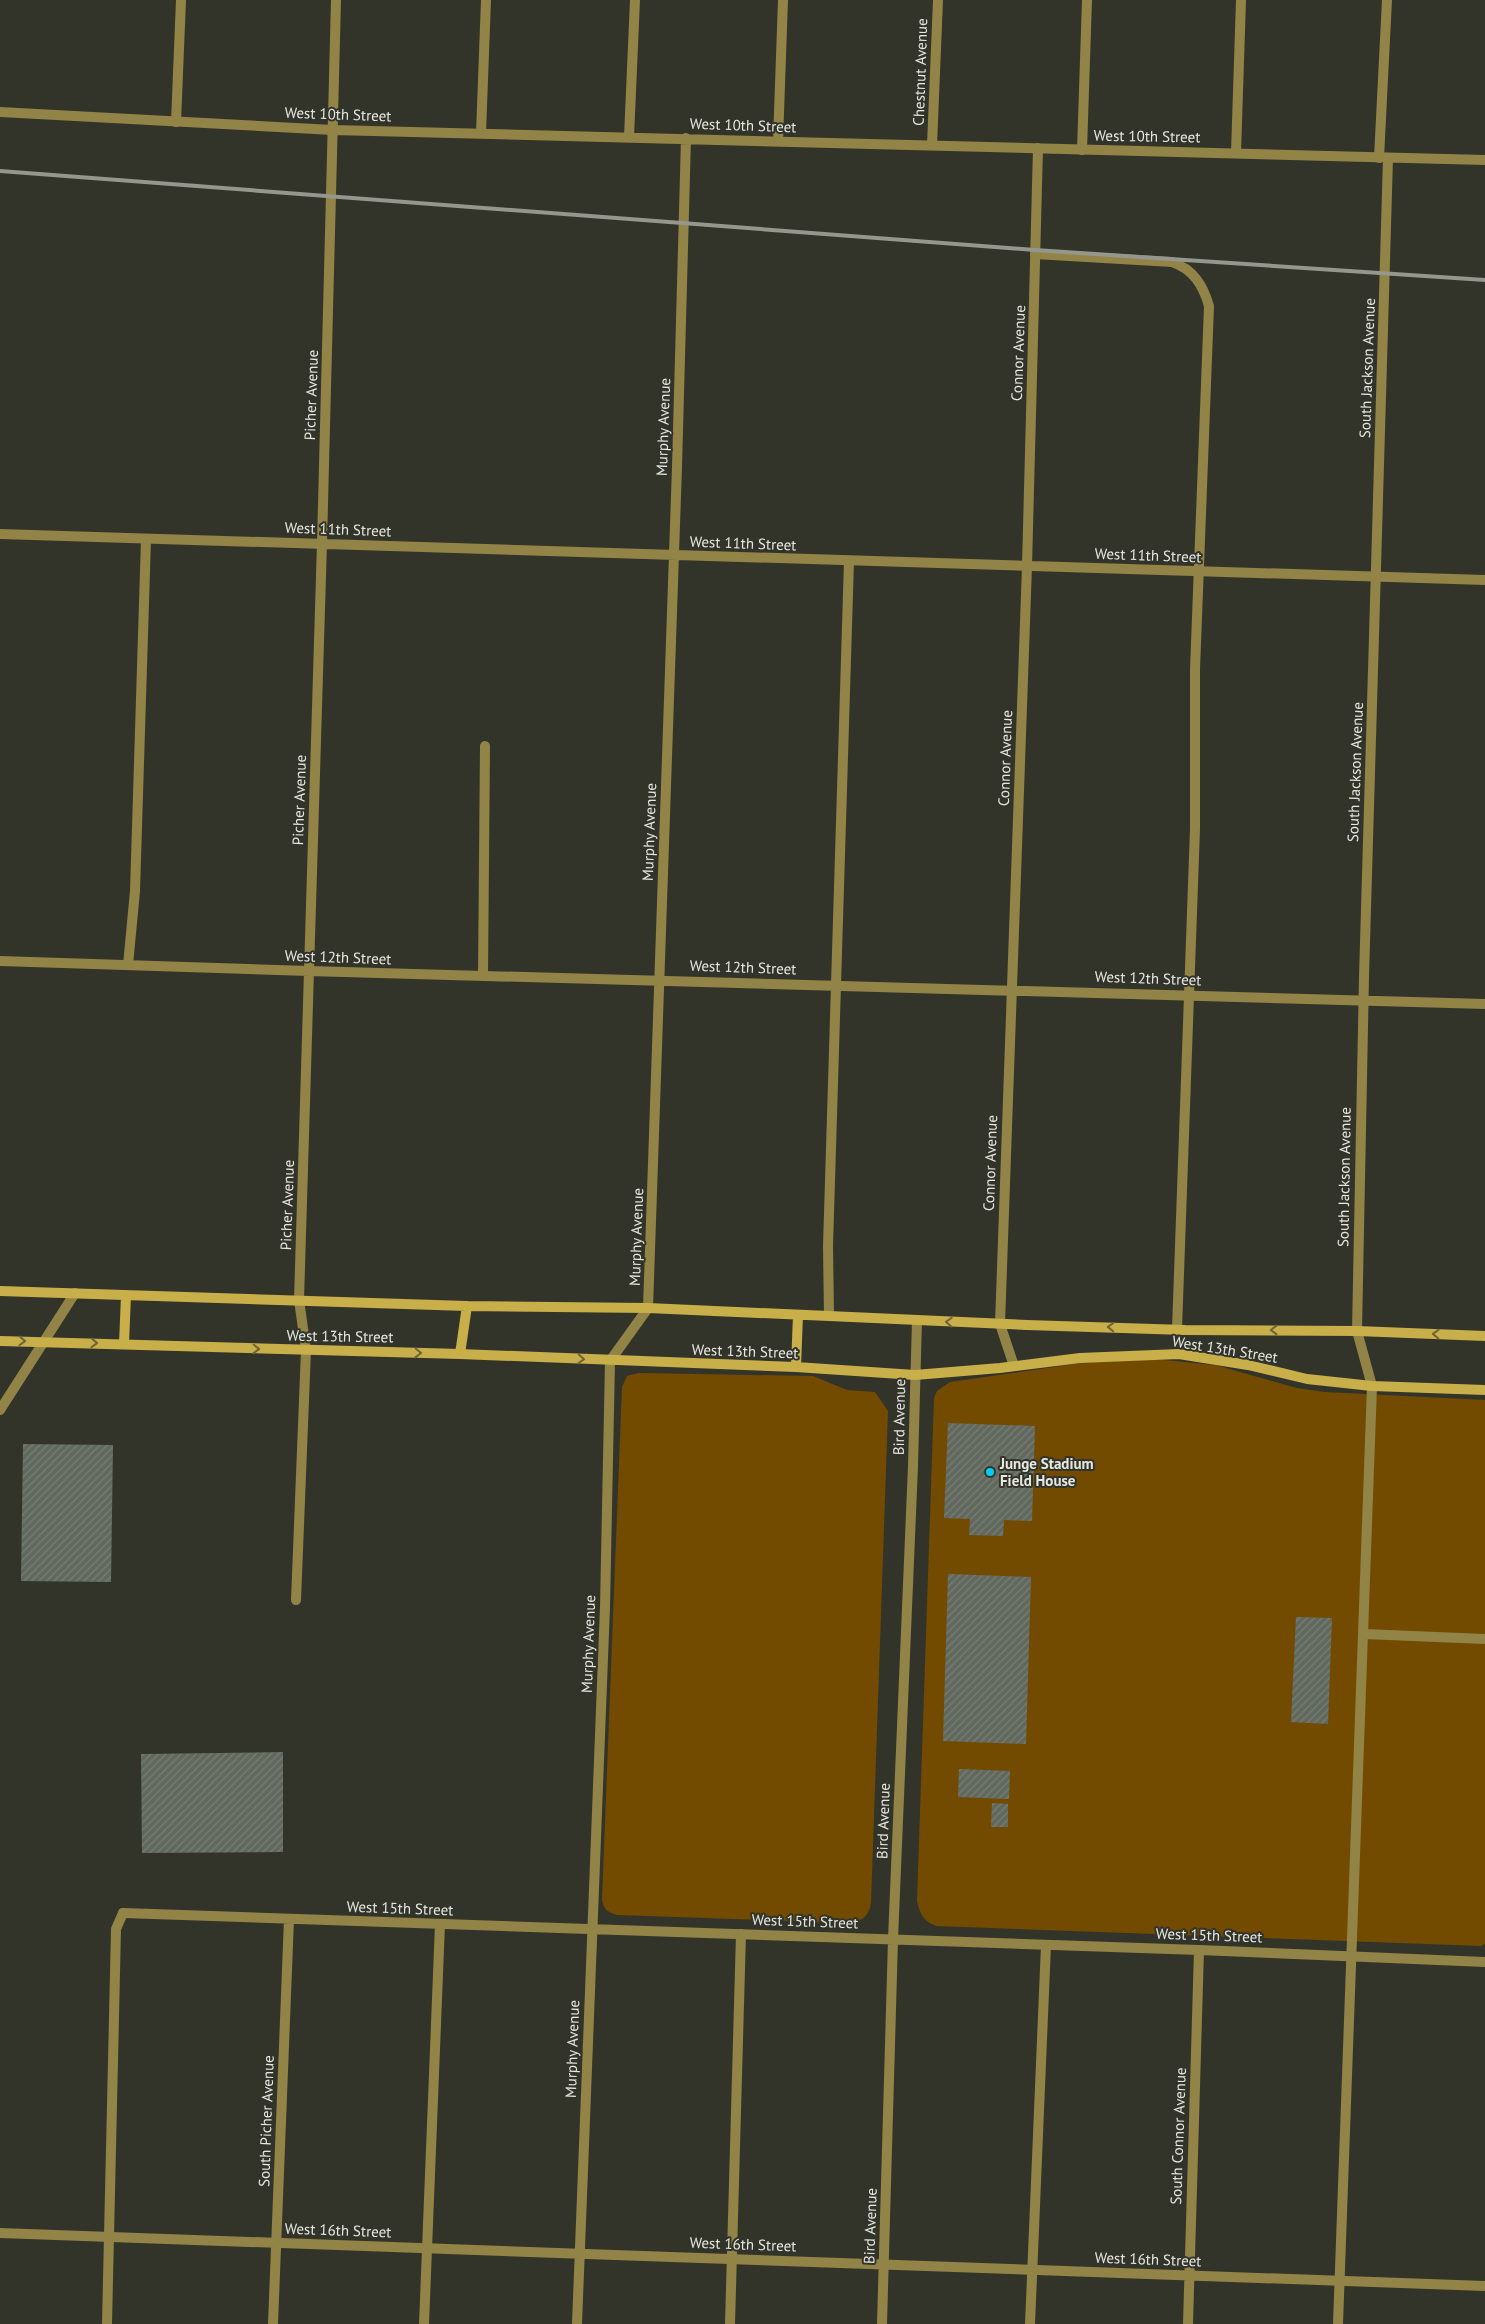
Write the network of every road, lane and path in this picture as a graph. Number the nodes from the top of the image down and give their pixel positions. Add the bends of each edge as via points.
1 (181, 0) edge
2 (336, 0) edge
3 (486, 0) edge
4 (635, 0) edge
5 (783, 0) edge
6 (938, 0) edge
7 (1087, 0) edge
8 (1242, 0) edge
9 (1387, 0) edge
10 (0, 112) edge
11 (176, 122) junction
12 (333, 130) junction
13 (481, 133) junction
14 (629, 137) junction
15 (686, 138) junction
16 (778, 141) junction
17 (932, 146) junction
18 (1038, 148) junction
19 (1082, 150) junction
20 (1236, 153) junction
21 (1384, 158) junction
22 (1485, 160) edge
23 (1036, 254) junction
24 (0, 534) edge
25 (146, 539) junction
26 (322, 544) junction
27 (673, 556) junction
28 (848, 561) junction
29 (1027, 566) junction
30 (1199, 571) junction
31 (1376, 577) junction
32 (1485, 580) edge
33 (485, 746) dead end
34 (0, 961) edge
35 (128, 965) junction
36 (309, 971) junction
37 (483, 975) junction
38 (659, 980) junction
39 (836, 985) junction
40 (1012, 989) junction
41 (1189, 995) junction
42 (1363, 1000) junction
43 (1485, 1004) edge
44 (0, 1291) edge
45 (75, 1293) junction
46 (126, 1295) junction
47 (299, 1300) junction
48 (466, 1306) junction
49 (648, 1308) junction
50 (798, 1315) junction
51 (829, 1316) junction
52 (917, 1320) junction
53 (1000, 1324) junction
54 (1177, 1329) junction
55 (1356, 1331) junction
56 (1485, 1336) edge
57 (0, 1341) edge
58 (45, 1342) junction
59 (124, 1344) junction
60 (306, 1350) junction
61 (460, 1354) junction
62 (610, 1361) junction
63 (1014, 1366) junction
64 (796, 1367) junction
65 (915, 1375) junction
66 (1372, 1386) junction
67 (1485, 1390) edge
68 (0, 1410) edge
69 (296, 1600) dead end
70 (1364, 1634) junction
71 (1485, 1639) edge
72 (289, 1919) junction
73 (440, 1924) junction
74 (591, 1929) junction
75 (741, 1934) junction
76 (893, 1939) junction
77 (1046, 1945) junction
78 (1199, 1950) junction
79 (1353, 1956) junction
80 (1485, 1962) edge
81 (0, 2233) edge
82 (110, 2236) junction
83 (276, 2242) junction
84 (426, 2248) junction
85 (580, 2252) junction
86 (734, 2258) junction
87 (884, 2264) junction
88 (1032, 2269) junction
89 (1189, 2275) junction
90 (1340, 2281) junction
91 (1485, 2286) edge
92 (107, 2324) edge
93 (273, 2324) edge
94 (424, 2324) edge
95 (578, 2324) edge
96 (730, 2324) edge
97 (882, 2324) edge
98 (1030, 2324) edge
99 (1188, 2324) edge
100 (1338, 2324) edge

1 - 11 street
2 - 12 street, Picher Avenue
3 - 13 street
4 - 14 street
5 - 16 street
6 - 17 street, Chestnut Avenue
7 - 19 street
8 - 20 street
9 - 21 street, South Jackson Avenue
10 - 11 street, West 10th Street
11 - 12 street, West 10th Street
12 - 13 street, West 10th Street
12 - 26 street, Picher Avenue
13 - 14 street, West 10th Street
14 - 15 street, West 10th Street
15 - 16 street, West 10th Street
15 - 27 street, Murphy Avenue
16 - 17 street, West 10th Street
17 - 18 street, West 10th Street
18 - 19 street, West 10th Street
18 - 23 street, Connor Avenue
19 - 20 street, West 10th Street
20 - 21 street, West 10th Street
21 - 22 street, West 10th Street
21 - 31 street, South Jackson Avenue
23 - 29 street, Connor Avenue
23 - 30 street via 1172,262 1185,266 1196,276 1205,293 1209,320
24 - 25 street, West 11th Street
25 - 26 street, West 11th Street
25 - 35 street via 135,891
26 - 27 street, West 11th Street
26 - 36 street, Picher Avenue
27 - 28 street, West 11th Street
27 - 38 street, Murphy Avenue
28 - 29 street, West 11th Street
28 - 39 street
29 - 30 street, West 11th Street
29 - 40 street, Connor Avenue
30 - 31 street, West 11th Street
30 - 41 street
31 - 32 street, West 11th Street
31 - 42 street, South Jackson Avenue
33 - 37 street
34 - 35 street, West 12th Street
35 - 36 street, West 12th Street
36 - 37 street, West 12th Street
36 - 47 street, Picher Avenue
37 - 38 street, West 12th Street
38 - 39 street, West 12th Street
38 - 49 street, Murphy Avenue
39 - 40 street, West 12th Street
39 - 51 street
40 - 41 street, West 12th Street
40 - 53 street, Connor Avenue
41 - 42 street, West 12th Street
41 - 54 street
42 - 43 street, West 12th Street
42 - 55 street, South Jackson Avenue
44 - 45 street, West 13th Street
45 - 46 street, West 13th Street
45 - 58 street
46 - 47 street, West 13th Street
46 - 59 street
47 - 48 street, West 13th Street
47 - 60 street, Picher Avenue
48 - 49 street, West 13th Street
48 - 61 street
49 - 50 street, West 13th Street
49 - 62 street, Murphy Avenue
50 - 51 street, West 13th Street
50 - 64 street
51 - 52 street, West 13th Street
53 -> 52 street, West 13th Street
52 - 65 street, Bird Avenue
54 -> 53 street, West 13th Street
53 - 63 street, Connor Avenue
55 -> 54 street, West 13th Street
56 -> 55 street, West 13th Street
55 - 66 street, South Jackson Avenue
57 -> 58 street, West 13th Street
58 -> 59 street, West 13th Street
58 - 68 street
59 -> 60 street, West 13th Street
60 -> 61 street, West 13th Street
60 - 69 street, Picher Avenue
61 -> 62 street, West 13th Street
62 - 64 street, West 13th Street
62 - 74 street, Murphy Avenue via 605,1607
63 - 65 street, West 13th Street
63 - 66 street, West 13th Street via 1080,1358 1179,1354 1307,1379
64 - 65 street, West 13th Street
65 - 76 street, Bird Avenue
66 - 67 street, West 13th Street
66 - 70 street, South Jackson Avenue
70 - 71 street
70 - 79 street, South Jackson Avenue
72 - 73 street, West 15th Street
72 - 82 street, West 15th Street via 120,1915 116,1929
72 - 83 street, South Picher Avenue
73 - 74 street, West 15th Street
73 - 84 street
74 - 75 street, West 15th Street
74 - 85 street, Murphy Avenue
75 - 76 street, West 15th Street
75 - 86 street
76 - 77 street, West 15th Street
76 - 87 street, Bird Avenue
77 - 78 street, West 15th Street
77 - 88 street
78 - 79 street, West 15th Street
78 - 89 street, South Connor Avenue
79 - 80 street, West 15th Street
79 - 90 street, South Jackson Avenue
81 - 82 street, West 16th Street
82 - 83 street, West 16th Street
82 - 92 street
83 - 84 street, West 16th Street
83 - 93 street, South Picher Avenue
84 - 85 street, West 16th Street
84 - 94 street
85 - 86 street, West 16th Street
85 - 95 street, Murphy Avenue
86 - 87 street, West 16th Street
86 - 96 street
87 - 88 street, West 16th Street
87 - 97 street, Bird Avenue
88 - 89 street, West 16th Street
88 - 98 street
89 - 90 street, West 16th Street
89 - 99 street, South Connor Avenue
90 - 91 street, West 16th Street
90 - 100 street, South Jackson Avenue

